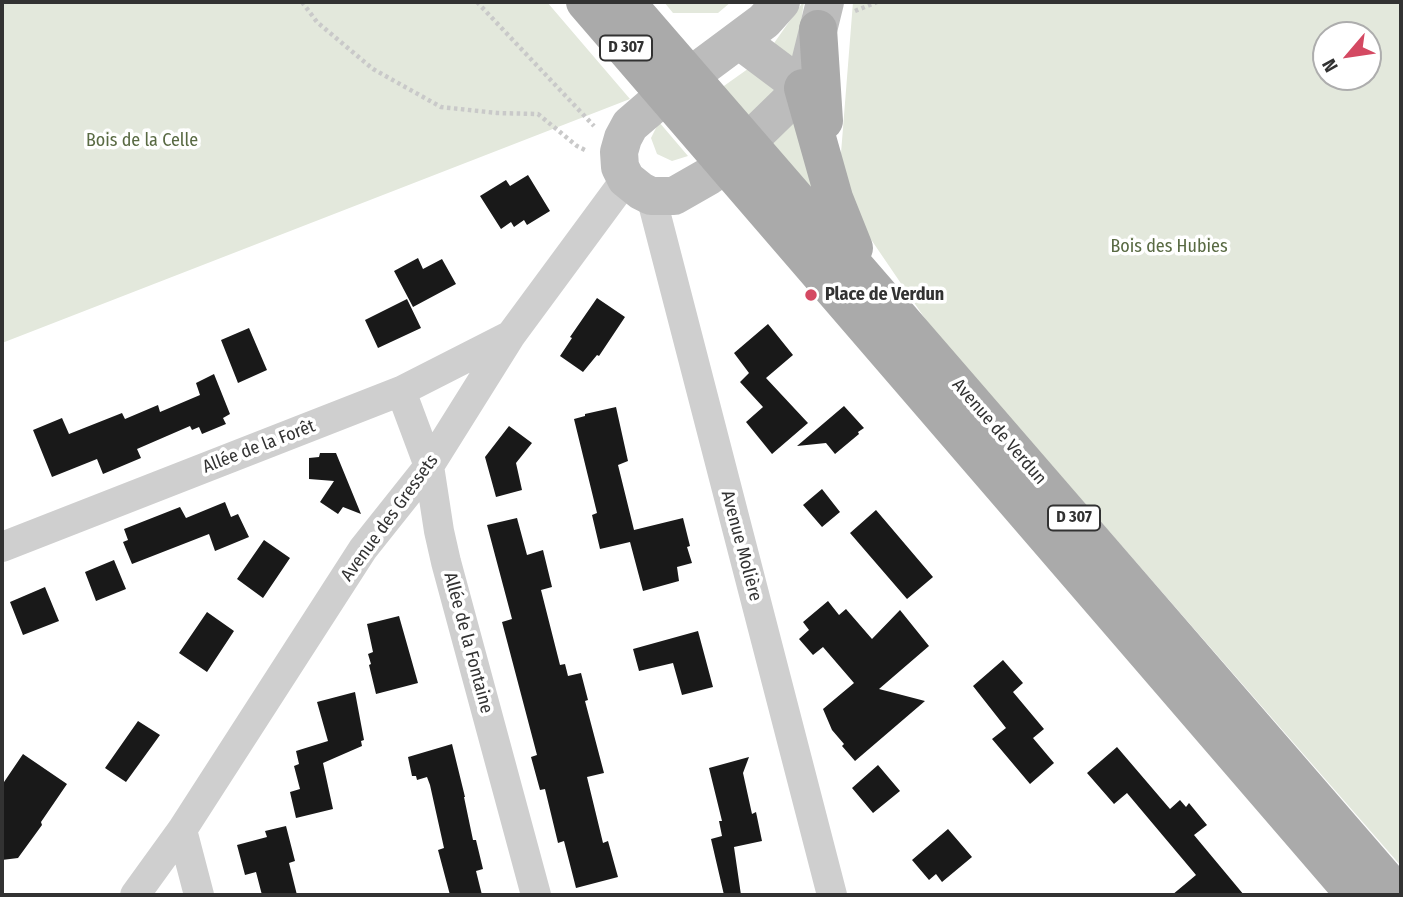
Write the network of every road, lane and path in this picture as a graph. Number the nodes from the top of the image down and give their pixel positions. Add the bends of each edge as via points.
1 (302, 2) edge
2 (477, 2) edge
3 (585, 2) edge
4 (626, 2) edge
5 (781, 2) edge
6 (822, 16) edge
7 (739, 40) junction
8 (678, 85) junction
9 (803, 88) junction
10 (736, 153) junction
11 (826, 172) junction
12 (632, 176) junction
13 (867, 279) junction
14 (511, 335) junction
15 (401, 391) junction
16 (429, 466) junction
17 (2, 547) edge
18 (182, 830) junction
19 (834, 891) edge
20 (135, 895) edge
21 (199, 895) edge
22 (536, 895) edge
23 (1354, 895) edge
24 (1399, 895) edge

1 - 12 path via 317,22 373,69 441,107 538,114 577,146
2 - 12 path
3 - 8 main road, Avenue de Verdun / D 307
4 - 8 main road, Avenue de Verdun / D 307
5 - 7 main road
6 - 9 main road
6 - 11 main road
7 - 8 main road
7 - 9 main road
8 - 10 main road, Avenue de Verdun / D 307
8 - 12 main road via 630,125 623,138
9 - 10 main road
9 - 11 main road
10 - 12 main road via 709,176 674,196
10 - 13 main road, Avenue de Verdun / D 307
10 - 23 main road, Avenue de Verdun / D 307 via 832,288
11 - 13 main road
12 - 14 street, Avenue des Gressets
12 - 19 street, Avenue Molière
13 - 24 main road, Avenue de Verdun / D 307
14 - 15 street, Allée de la Forêt
14 - 16 street, Avenue des Gressets
15 - 16 street, Allée de la Fontaine
15 - 17 street, Allée de la Forêt
16 - 18 street, Avenue des Gressets via 363,549
16 - 22 street, Allée de la Fontaine via 446,562
18 - 20 street, Avenue des Gressets
18 - 21 street

